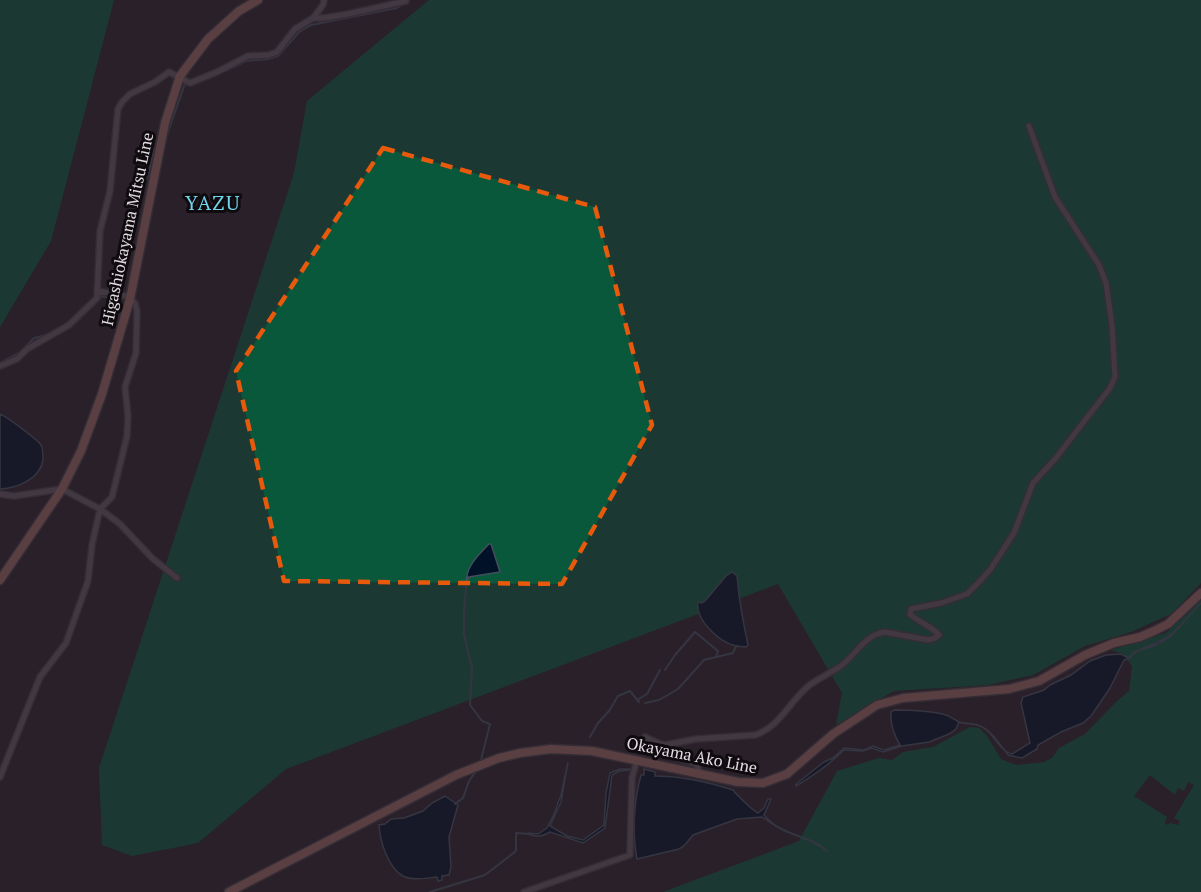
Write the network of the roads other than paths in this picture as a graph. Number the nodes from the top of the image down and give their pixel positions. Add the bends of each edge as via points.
1 (258, 0) edge
2 (324, 0) edge
3 (406, 1) edge
4 (313, 18) junction
5 (180, 76) junction
6 (1029, 126) dead end
7 (97, 294) junction
8 (130, 299) junction
9 (0, 366) edge
10 (62, 489) junction
11 (0, 494) edge
12 (99, 509) junction
13 (177, 578) dead end
14 (0, 580) edge
15 (1201, 593) edge
16 (637, 760) junction
17 (700, 773) junction
18 (0, 777) edge
19 (229, 892) edge
20 (524, 892) edge

1 - 5 main road, Higashiokayama Mitsu Line via 208,39
2 - 4 street
3 - 4 street
4 - 5 street via 295,29 277,52 249,56 190,83
5 - 7 street via 169,72 130,94 120,105 110,191 100,231
5 - 8 main road, Higashiokayama Mitsu Line via 165,123
6 - 17 street via 1055,197 1099,265 1106,283 1115,377 1110,388 1033,483 1014,533 990,570 967,594 911,609 910,614 939,635 928,639 885,632 868,639 842,665 811,683 765,732 666,745 645,737 643,740 649,749 696,764
7 - 8 street via 119,294
7 - 9 street via 69,325
8 - 10 main road, Higashiokayama Mitsu Line via 102,394
8 - 12 street via 137,311 136,349 125,387 127,436 112,497
10 - 11 street via 15,496
10 - 12 street
10 - 14 main road, Higashiokayama Mitsu Line
12 - 13 street
12 - 18 street via 88,581 66,643 40,677
15 - 17 main road, Okayama Ako Line via 1168,624 1085,655 1040,681 1009,689 903,698 877,705 775,780 751,784
16 - 17 main road, Okayama Ako Line
16 - 19 main road, Okayama Ako Line via 592,751 550,749 499,758 456,775
16 - 20 street via 632,778 630,855

